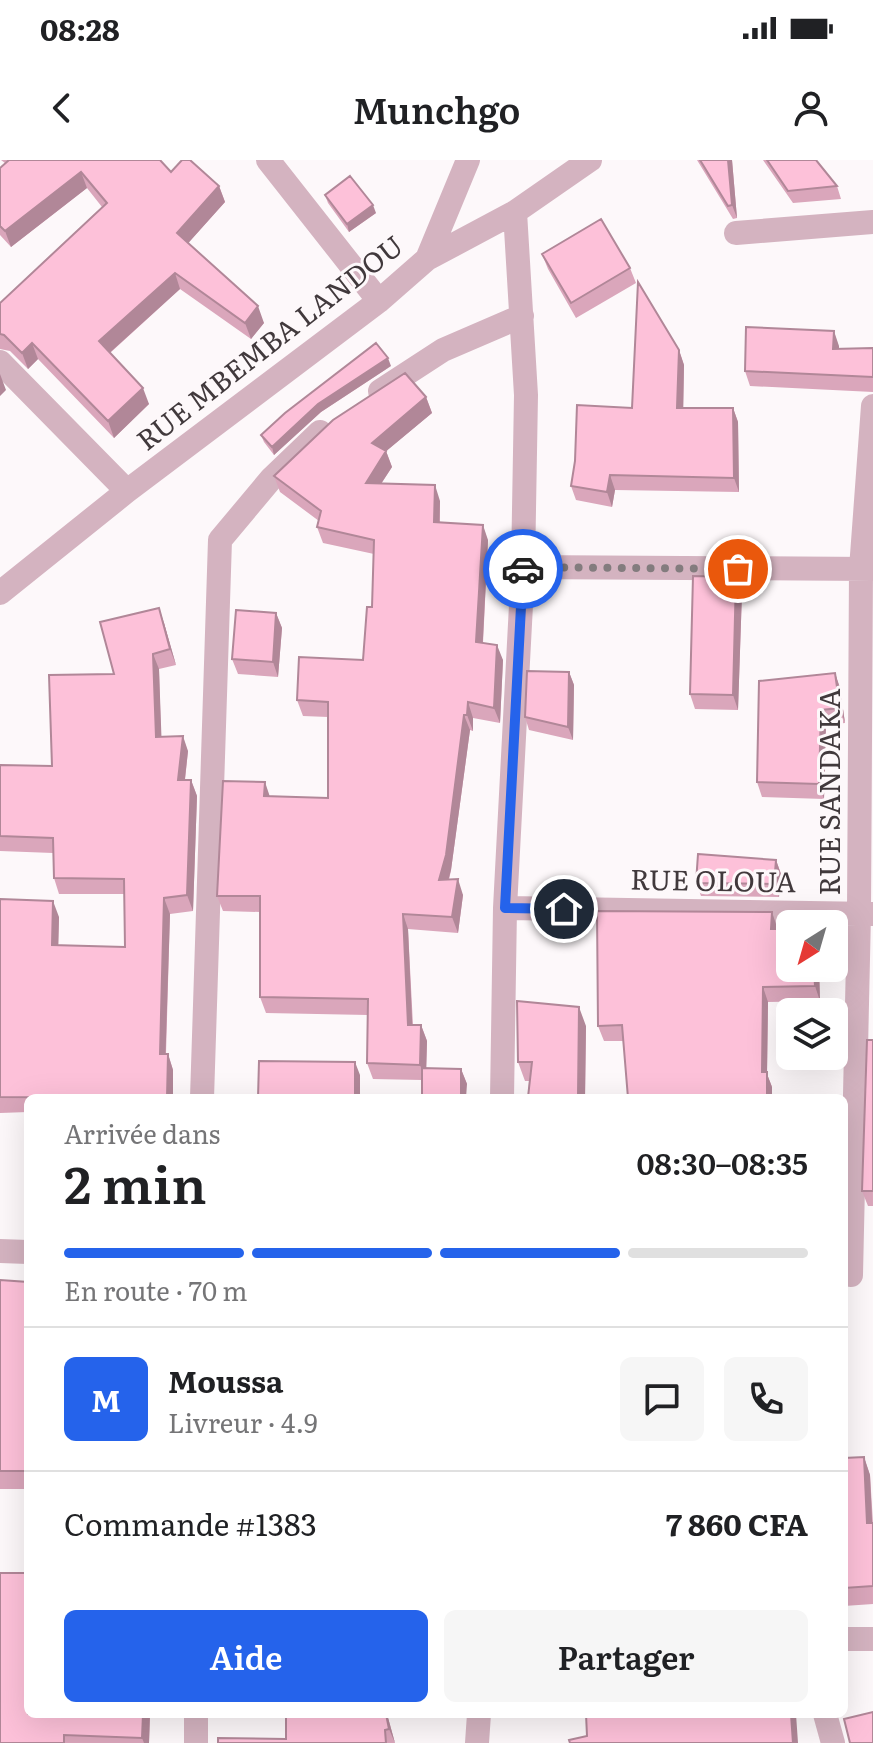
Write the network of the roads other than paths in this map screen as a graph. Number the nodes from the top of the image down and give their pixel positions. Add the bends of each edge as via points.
1 (268, 160) edge
2 (468, 160) edge
3 (590, 160) edge
4 (515, 212) junction
5 (873, 222) edge
6 (736, 233) dead end
7 (427, 259) junction
8 (379, 301) junction
9 (522, 316) junction
10 (0, 362) edge
11 (873, 406) edge
12 (127, 491) junction
13 (523, 567) junction
14 (867, 569) edge
15 (0, 593) edge
16 (505, 908) junction
17 (866, 914) edge
18 (202, 1094) edge
19 (502, 1094) edge
20 (0, 1251) edge
21 (24, 1252) edge
22 (856, 1275) edge
23 (848, 1639) edge
24 (873, 1639) edge
25 (196, 1718) edge
26 (479, 1718) edge
27 (826, 1718) edge
28 (196, 1743) edge
29 (477, 1743) edge
30 (833, 1743) edge

1 - 8 street
2 - 7 street
3 - 4 street, RUE MBEMBA LANDOU
4 - 7 street, RUE MBEMBA LANDOU
4 - 9 street
5 - 6 street
7 - 8 street, RUE MBEMBA LANDOU
8 - 12 street, RUE MBEMBA LANDOU
9 - 13 street
9 - 18 street via 443,350 329,424 271,479 220,540
10 - 12 street
11 - 14 street, RUE SANDAKA
12 - 15 street, RUE MBEMBA LANDOU
13 - 14 street
13 - 16 street
14 - 17 street, RUE SANDAKA
16 - 17 street, RUE OLOUA
16 - 19 street
17 - 22 street, RUE SANDAKA
20 - 21 street
23 - 24 street
25 - 28 street
26 - 29 street
27 - 30 street

